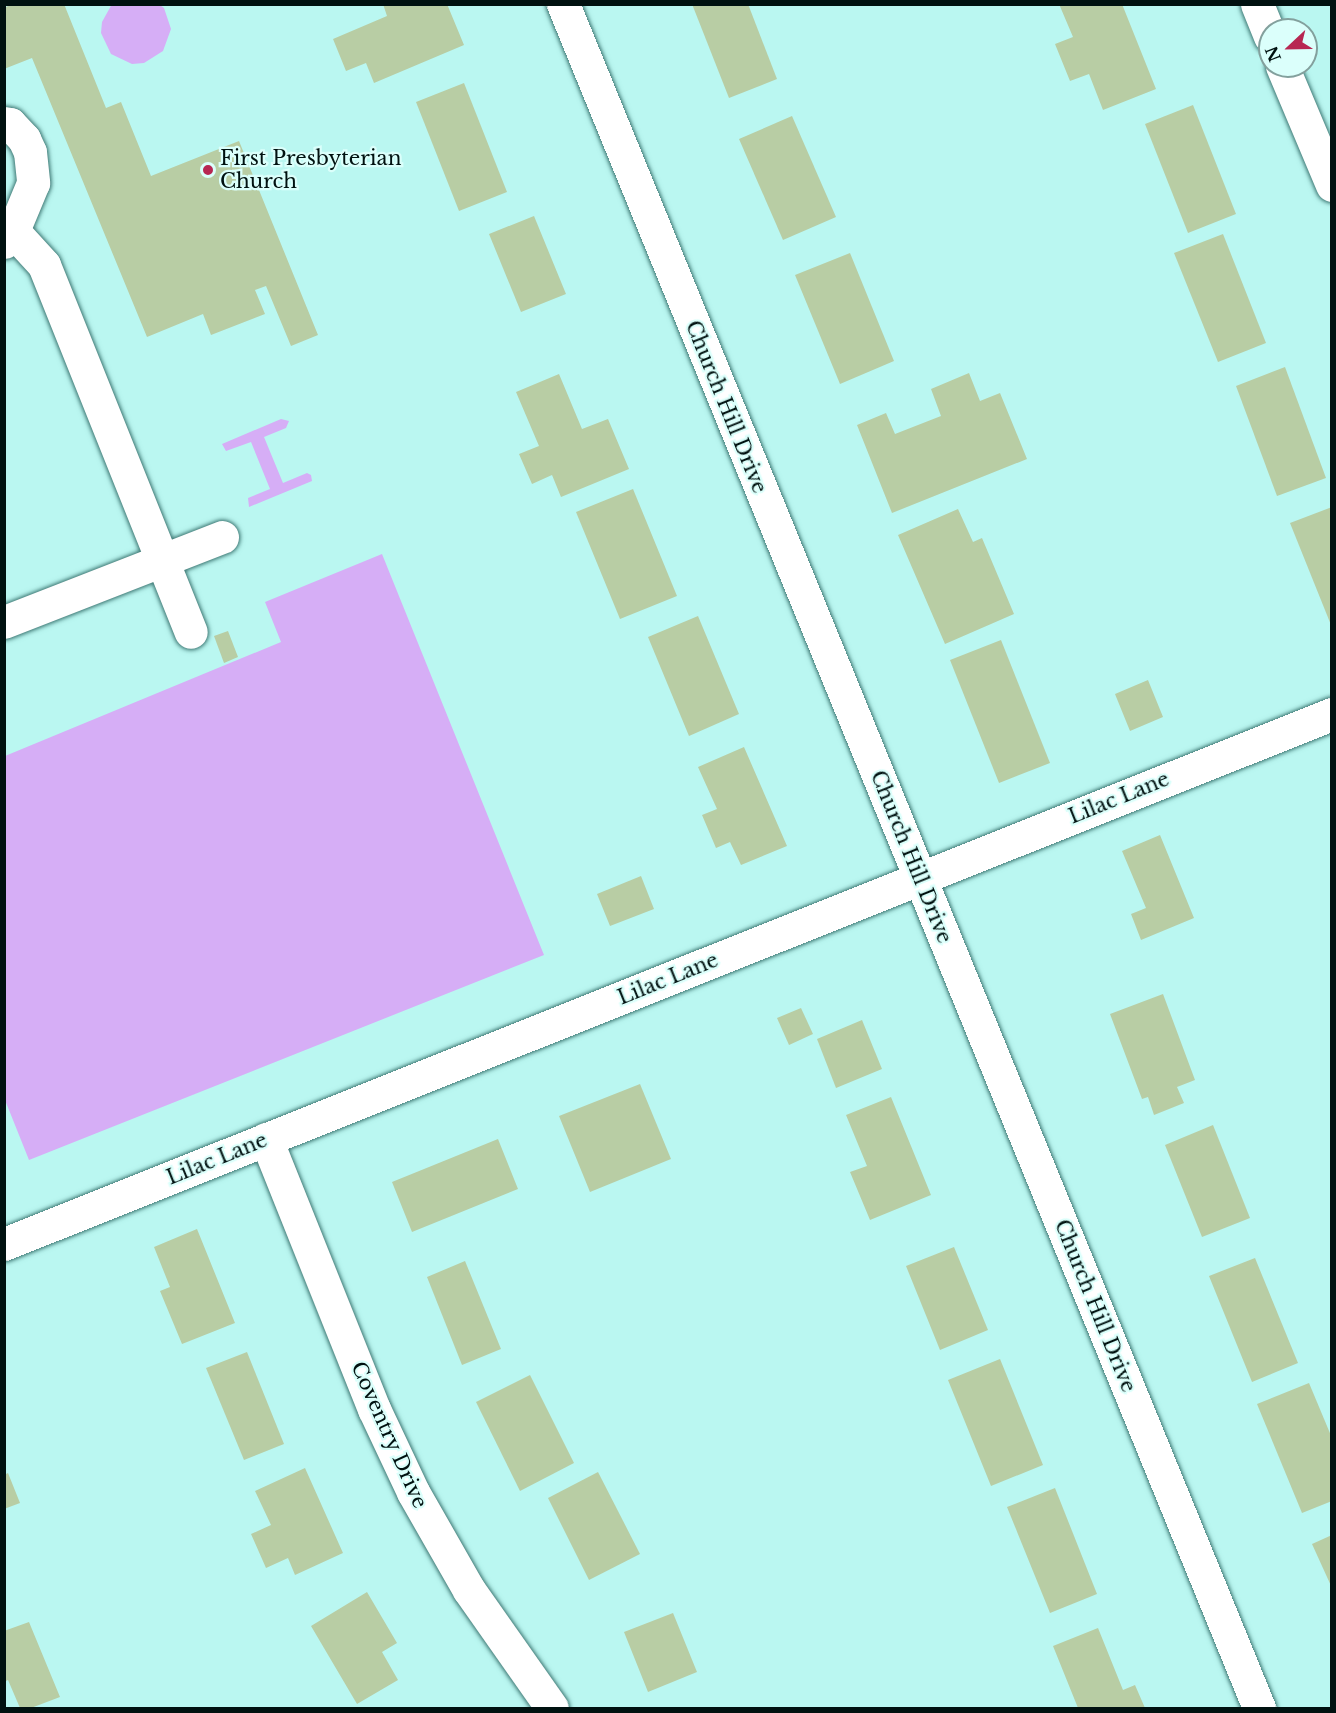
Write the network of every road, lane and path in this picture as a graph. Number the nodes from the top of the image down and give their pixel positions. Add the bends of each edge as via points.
1 (563, 4) edge
2 (1257, 4) edge
3 (1263, 18) edge
4 (1287, 78) edge
5 (4, 123) edge
6 (1332, 185) edge
7 (9, 236) edge
8 (222, 537) dead end
9 (162, 559) junction
10 (4, 622) edge
11 (191, 632) dead end
12 (1332, 714) edge
13 (920, 878) junction
14 (266, 1139) junction
15 (4, 1244) edge
16 (552, 1708) edge
17 (1259, 1708) edge

1 - 13 street, Church Hill Drive
2 - 3 street
4 - 6 street
5 - 7 street via 24,139 33,183
7 - 9 street via 44,265
8 - 9 street
9 - 10 street
9 - 11 street
12 - 13 street, Lilac Lane
13 - 14 street, Lilac Lane
13 - 17 street, Church Hill Drive
14 - 15 street, Lilac Lane
14 - 16 street, Coventry Drive via 374,1409 413,1491 469,1590

